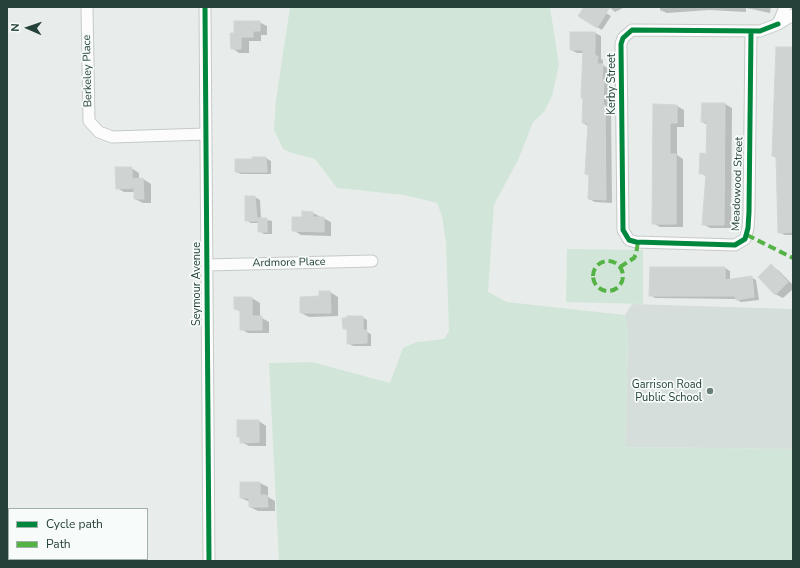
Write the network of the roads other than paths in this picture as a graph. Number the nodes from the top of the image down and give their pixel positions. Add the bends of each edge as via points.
1 (88, 7) edge
2 (205, 7) edge
3 (785, 7) edge
4 (793, 15) edge
5 (778, 24) junction
6 (751, 31) junction
7 (206, 134) junction
8 (626, 236) joint
9 (372, 261) dead end
10 (207, 264) junction
11 (210, 561) edge

1 - 7 street, Berkeley Place via 89,121 99,132 112,137
2 - 7 street, Seymour Avenue
3 - 5 street
4 - 5 street
5 - 6 street, Kerby Street via 768,29
6 - 8 street, Kerby Street via 632,30 623,38 623,230
6 - 8 street, Meadowood Street via 749,212 745,239 735,245 636,242
7 - 10 street, Seymour Avenue
9 - 10 street, Ardmore Place
10 - 11 street, Seymour Avenue

